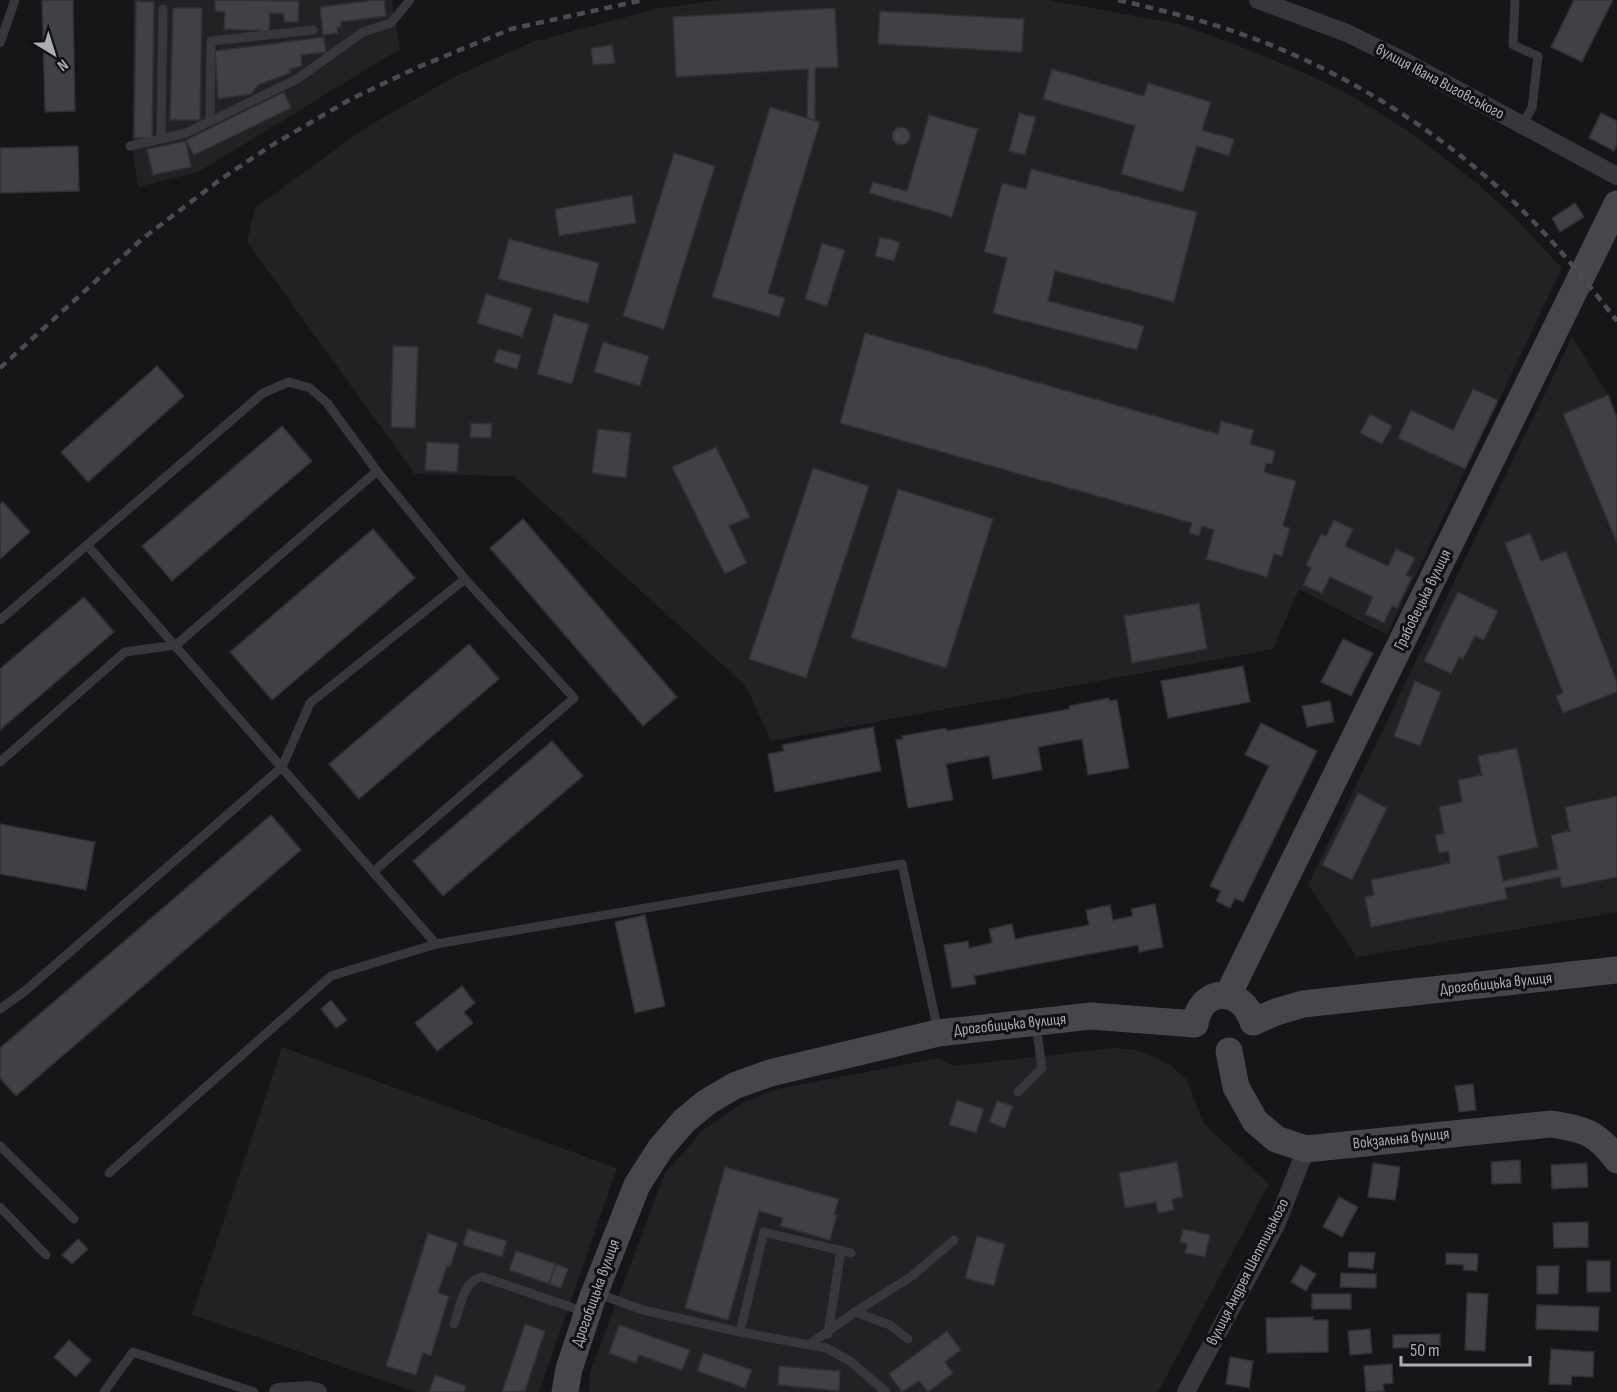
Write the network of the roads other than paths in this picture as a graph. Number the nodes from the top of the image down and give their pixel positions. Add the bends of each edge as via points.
1 (15, 0) edge
2 (411, 0) edge
3 (1258, 0) edge
4 (1515, 0) edge
5 (164, 9) dead end
6 (313, 30) dead end
7 (0, 43) edge
8 (210, 121) junction
9 (1522, 125) junction
10 (161, 139) junction
11 (130, 146) dead end
12 (1617, 176) edge
13 (1617, 204) edge
14 (377, 471) junction
15 (87, 545) junction
16 (465, 579) junction
17 (0, 621) edge
18 (176, 645) junction
19 (0, 762) edge
20 (282, 767) junction
21 (374, 871) junction
22 (436, 944) junction
23 (1617, 970) edge
24 (1228, 995) junction
25 (0, 1009) edge
26 (1035, 1022) junction
27 (1253, 1022) junction
28 (1195, 1024) junction
29 (938, 1033) junction
30 (1229, 1052) junction
31 (1018, 1092) dead end
32 (0, 1146) edge
33 (1306, 1149) junction
34 (1617, 1160) edge
35 (109, 1173) dead end
36 (0, 1207) edge
37 (74, 1219) dead end
38 (954, 1240) dead end
39 (46, 1255) dead end
40 (591, 1303) junction
41 (855, 1312) junction
42 (454, 1324) dead end
43 (828, 1331) junction
44 (740, 1332) junction
45 (908, 1339) dead end
46 (810, 1344) junction
47 (826, 1348) junction
48 (104, 1392) edge
49 (254, 1392) edge
50 (278, 1392) edge
51 (318, 1392) edge
52 (566, 1392) edge
53 (886, 1392) edge
54 (1186, 1392) edge

1 - 7 lane
2 - 8 lane via 391,23 363,32 297,79
3 - 9 street, вулиця Івана Виговського via 1347,33
4 - 9 lane via 1513,45 1538,56 1532,108
5 - 10 lane
6 - 8 lane via 211,41
8 - 10 lane
9 - 12 street, вулиця Івана Виговського
10 - 11 lane
13 - 24 main road, Грабовецька вулиця
14 - 15 lane via 327,403 310,388 289,382 263,393
14 - 16 lane
14 - 18 lane
15 - 17 lane
15 - 18 lane
16 - 20 lane via 310,703
16 - 21 lane via 574,698
18 - 19 lane via 125,652
18 - 20 lane
20 - 21 lane
20 - 25 lane
21 - 22 lane
22 - 29 lane via 902,864
22 - 35 lane via 331,976
23 - 27 main road, Дрогобицька вулиця via 1303,1004
24 - 27 main road via 1245,1005
24 - 28 main road via 1218,995 1201,1006
26 - 28 main road, Дрогобицька вулиця via 1091,1016
26 - 29 main road, Дрогобицька вулиця
26 - 31 lane via 1042,1068
27 - 30 main road via 1246,1041
28 - 30 main road via 1197,1034 1210,1049
29 - 40 main road, Дрогобицька вулиця via 770,1073 734,1086 706,1102 660,1149 637,1185
30 - 33 main road, Вокзальна вулиця via 1236,1088 1256,1121 1276,1139
32 - 37 lane
33 - 34 main road, Вокзальна вулиця via 1551,1124 1593,1134
33 - 54 street, вулиця Андрея Шептицького via 1276,1225
36 - 39 lane
38 - 41 lane via 912,1276
40 - 42 lane via 479,1277 469,1284
40 - 44 lane via 643,1310
40 - 52 main road, Дрогобицька вулиця via 569,1369
41 - 43 lane
41 - 45 lane via 890,1325
43 - 44 lane via 846,1251 764,1232
43 - 46 lane
43 - 47 lane
44 - 46 lane
46 - 47 lane
47 - 53 lane via 850,1360
48 - 49 lane via 133,1352
50 - 51 street

